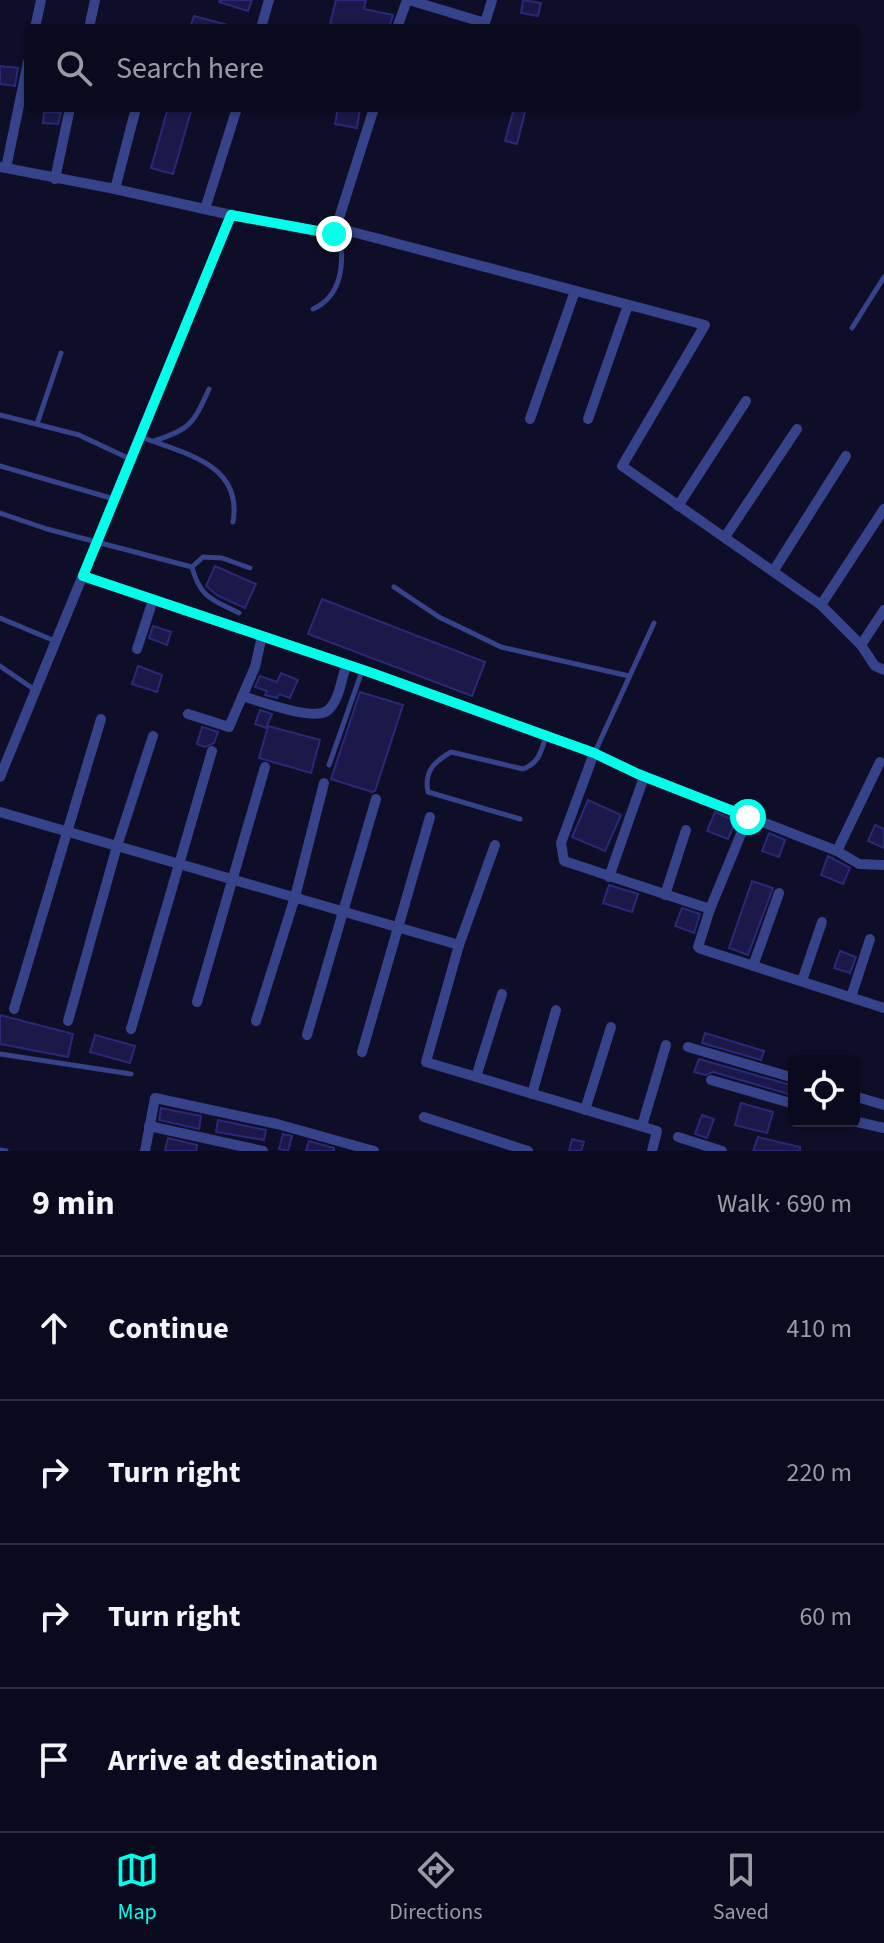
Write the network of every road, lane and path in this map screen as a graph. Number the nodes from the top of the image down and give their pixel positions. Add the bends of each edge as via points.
1 (41, 0) edge
2 (95, 0) edge
3 (269, 0) edge
4 (408, 0) edge
5 (492, 0) edge
6 (434, 4) edge
7 (36, 24) edge
8 (90, 24) edge
9 (262, 24) edge
10 (399, 24) edge
11 (24, 79) edge
12 (69, 112) edge
13 (135, 112) edge
14 (236, 112) edge
15 (373, 112) edge
16 (3, 168) edge
17 (55, 179) junction
18 (115, 189) junction
19 (205, 209) junction
20 (231, 215) junction
21 (337, 234) junction
22 (884, 277) edge
23 (575, 291) junction
24 (628, 305) junction
25 (313, 309) dead end
26 (852, 328) dead end
27 (61, 353) dead end
28 (209, 389) dead end
29 (746, 401) dead end
30 (0, 415) edge
31 (530, 419) dead end
32 (588, 419) dead end
33 (37, 424) junction
34 (797, 429) dead end
35 (140, 436) junction
36 (153, 441) junction
37 (846, 456) dead end
38 (131, 459) junction
39 (0, 466) edge
40 (115, 499) junction
41 (678, 506) junction
42 (884, 509) edge
43 (0, 513) edge
44 (233, 522) dead end
45 (725, 537) junction
46 (97, 541) junction
47 (192, 567) junction
48 (250, 568) dead end
49 (774, 570) junction
50 (83, 576) junction
51 (394, 587) dead end
52 (153, 600) junction
53 (821, 605) junction
54 (884, 610) edge
55 (239, 613) dead end
56 (0, 618) edge
57 (654, 623) dead end
58 (262, 636) junction
59 (56, 641) junction
60 (861, 645) junction
61 (137, 649) dead end
62 (346, 665) junction
63 (0, 666) edge
64 (363, 670) junction
65 (884, 670) edge
66 (629, 676) junction
67 (36, 691) junction
68 (242, 696) junction
69 (188, 714) dead end
70 (101, 719) dead end
71 (546, 735) junction
72 (153, 736) dead end
73 (212, 751) dead end
74 (594, 753) junction
75 (880, 762) dead end
76 (329, 765) dead end
77 (265, 767) dead end
78 (0, 777) edge
79 (644, 777) junction
80 (324, 783) dead end
81 (376, 799) dead end
82 (0, 812) edge
83 (430, 817) dead end
84 (748, 817) junction
85 (520, 819) dead end
86 (686, 830) dead end
87 (67, 831) junction
88 (495, 845) dead end
89 (117, 846) junction
90 (837, 851) junction
91 (178, 863) junction
92 (884, 865) edge
93 (609, 877) junction
94 (231, 879) junction
95 (779, 893) dead end
96 (665, 895) junction
97 (295, 897) junction
98 (710, 909) junction
99 (344, 912) junction
100 (822, 922) dead end
101 (398, 927) junction
102 (870, 939) dead end
103 (459, 945) junction
104 (753, 966) junction
105 (802, 981) junction
106 (502, 994) dead end
107 (851, 997) junction
108 (197, 1002) dead end
109 (884, 1008) edge
110 (14, 1009) dead end
111 (556, 1010) dead end
112 (68, 1021) dead end
113 (256, 1021) dead end
114 (611, 1027) dead end
115 (131, 1029) dead end
116 (307, 1035) dead end
117 (666, 1045) dead end
118 (688, 1047) dead end
119 (362, 1052) dead end
120 (0, 1054) edge
121 (131, 1074) dead end
122 (788, 1076) edge
123 (476, 1077) junction
124 (711, 1080) dead end
125 (532, 1094) junction
126 (860, 1098) edge
127 (788, 1102) edge
128 (884, 1105) edge
129 (585, 1110) junction
130 (424, 1117) dead end
131 (860, 1123) edge
132 (149, 1126) junction
133 (642, 1126) junction
134 (884, 1128) edge
135 (678, 1137) dead end
136 (0, 1150) edge
137 (6, 1151) edge
138 (145, 1151) edge
139 (263, 1151) edge
140 (374, 1151) edge
141 (528, 1151) edge
142 (652, 1151) edge
143 (722, 1151) edge

1 - 7 street
2 - 8 street
3 - 9 street
4 - 6 street
4 - 10 street
5 - 6 street via 485,23
11 - 16 street
12 - 17 street
13 - 18 street
14 - 19 street
15 - 21 street
16 - 17 street
17 - 18 street
18 - 19 street
19 - 20 street
20 - 21 street
20 - 35 street
21 - 23 street via 349,231
21 - 25 lane via 344,255 340,277 325,303
22 - 26 lane
23 - 24 street
23 - 31 street
24 - 32 street
24 - 41 street via 705,325 622,466
27 - 33 lane
28 - 36 lane via 196,418 181,432
29 - 41 street
30 - 33 lane
33 - 38 lane via 79,435
34 - 45 street
35 - 36 lane
35 - 38 street
36 - 44 lane via 225,476 236,505
37 - 49 street
38 - 40 street
39 - 40 lane
40 - 46 street
41 - 45 street
42 - 53 street
43 - 46 lane
45 - 49 street
46 - 47 lane
46 - 50 street
47 - 48 lane via 203,557
47 - 55 lane via 205,596
49 - 53 street
50 - 52 street
50 - 59 street
51 - 66 lane via 439,617 501,647
52 - 58 street
52 - 61 street
53 - 60 street
54 - 60 street
56 - 59 lane
57 - 66 lane
58 - 62 street
58 - 68 street
59 - 67 street
60 - 65 street
62 - 64 street
62 - 68 street via 336,699 317,714
63 - 67 lane
64 - 71 street
64 - 76 lane
66 - 74 lane
67 - 78 street
68 - 69 street via 229,727
70 - 87 street
71 - 74 street
71 - 85 lane via 539,758 523,769 451,752 434,762 426,780 428,792
72 - 89 street
73 - 91 street
74 - 79 street
74 - 93 street via 560,848 568,864
75 - 90 street
77 - 94 street
79 - 84 street
79 - 93 street
80 - 97 street
81 - 99 street
82 - 87 street
83 - 101 street
84 - 90 street
84 - 98 street
86 - 96 street
87 - 89 street
87 - 110 street
88 - 103 street
89 - 91 street
89 - 112 street
90 - 92 street via 859,864
91 - 94 street
91 - 115 street
93 - 96 street
94 - 97 street
94 - 108 street
95 - 104 street
96 - 98 street
97 - 99 street
97 - 113 street
98 - 104 street via 698,947
99 - 101 street
99 - 116 street
100 - 105 street
101 - 103 street
101 - 119 street
102 - 107 street
103 - 123 street via 426,1062
104 - 105 street
105 - 107 street
106 - 123 street
107 - 109 street
111 - 125 street
114 - 129 street
117 - 133 street
118 - 122 street
120 - 121 lane
123 - 125 street
124 - 127 street
125 - 129 street
126 - 128 street
129 - 133 street
130 - 141 street
131 - 134 street
132 - 138 street
132 - 139 street
132 - 140 street via 155,1098
133 - 142 street via 657,1131
135 - 143 street
136 - 137 lane

